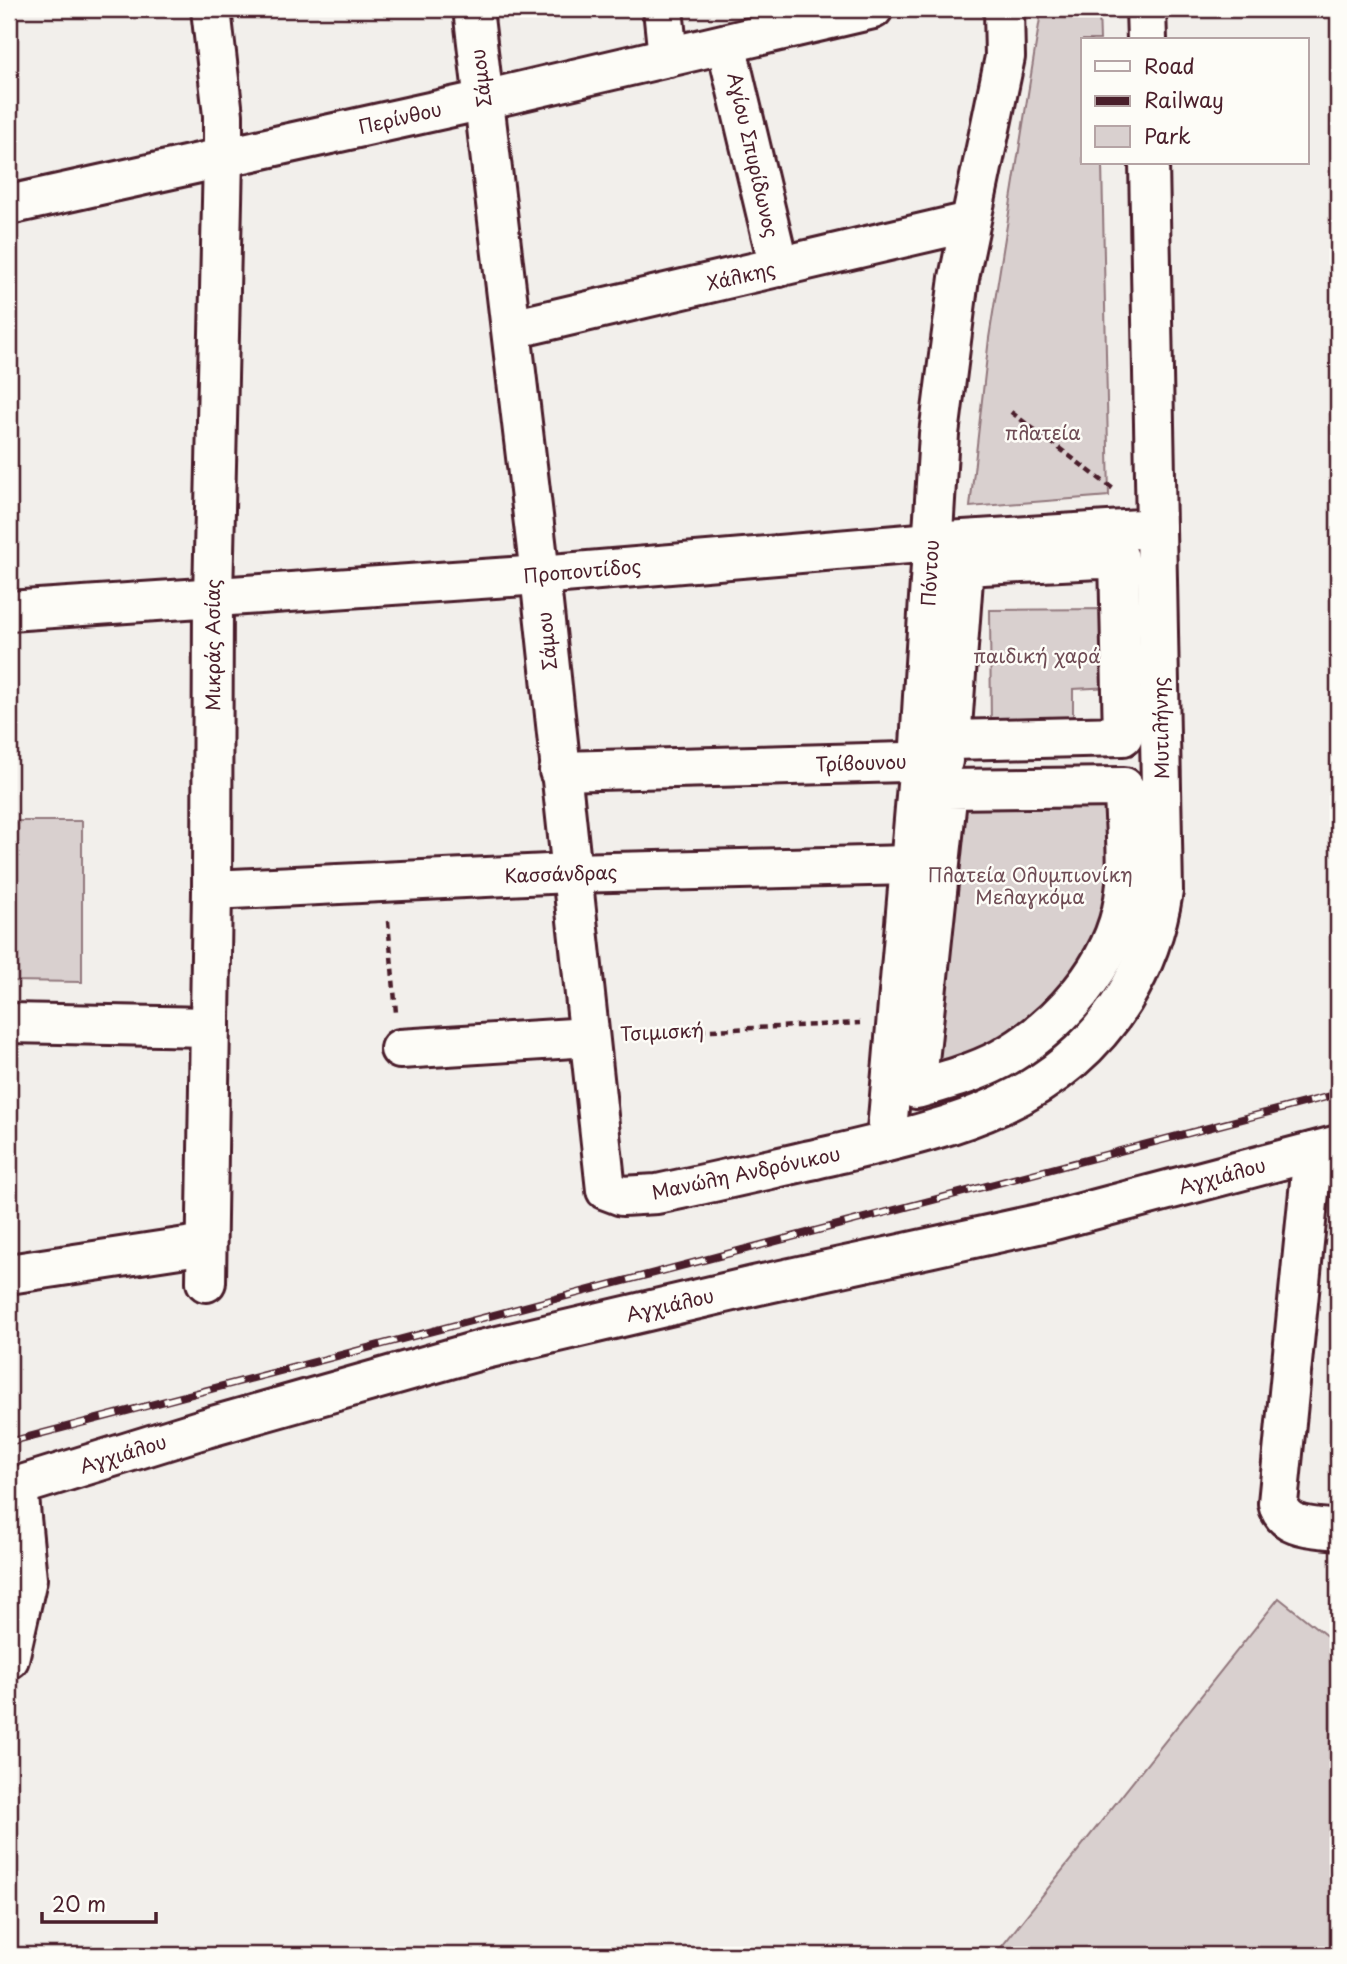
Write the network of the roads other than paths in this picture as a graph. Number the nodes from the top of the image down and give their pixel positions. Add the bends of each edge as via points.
1 (211, 9) edge
2 (473, 9) edge
3 (663, 9) edge
4 (873, 9) edge
5 (1004, 9) edge
6 (1146, 9) edge
7 (1147, 38) edge
8 (726, 44) junction
9 (668, 57) junction
10 (484, 100) junction
11 (223, 158) junction
12 (1149, 164) edge
13 (9, 205) edge
14 (971, 222) junction
15 (779, 267) junction
16 (512, 330) junction
17 (1156, 528) junction
18 (932, 542) junction
19 (964, 566) joint
20 (540, 575) junction
21 (213, 597) junction
22 (9, 611) edge
23 (1162, 754) junction
24 (919, 762) junction
25 (559, 771) junction
26 (1124, 787) joint
27 (910, 865) junction
28 (570, 873) junction
29 (212, 890) junction
30 (9, 1023) edge
31 (209, 1027) junction
32 (589, 1037) junction
33 (400, 1049) road end
34 (886, 1142) junction
35 (1332, 1147) edge
36 (606, 1190) joint
37 (206, 1244) junction
38 (9, 1274) edge
39 (206, 1282) dead end
40 (13, 1488) edge
41 (1338, 1530) edge
42 (9, 1659) edge

1 - 11 street, Μικράς Ασίας
2 - 10 street, Σάμου
3 - 9 street
4 - 8 street, Περίνθου
5 - 14 street, Πόντου via 1005,57
6 - 7 street
8 - 9 street, Περίνθου
8 - 15 street, Αγίου Σπυρίδωνος
9 - 10 street, Περίνθου
10 - 11 street, Περίνθου
10 - 16 street, Σάμου
11 - 13 street, Περίνθου
11 - 21 street, Μικράς Ασίας
12 - 17 street, Μυτιλήνης
14 - 15 street, Χάλκης
14 - 18 street, Πόντου via 947,358
15 - 16 street, Χάλκης
16 - 20 street, Σάμου
17 - 18 street, Προποντίδος
17 - 23 street, Μυτιλήνης
18 - 20 street, Προποντίδος
18 - 24 street, Πόντου
19 - 19 street via 951,740 1123,736 1119,558
20 - 21 street, Προποντίδος
20 - 25 street, Σάμου
21 - 22 street, Προποντίδος
21 - 29 street, Μικράς Ασίας
23 - 24 street, Τρίβουνου
23 - 34 street, Μυτιλήνης via 1160,914 1142,966 1116,1012 1082,1052 1049,1080 973,1117
24 - 25 street, Τρίβουνου
24 - 27 street, Πόντου
25 - 28 street, Σάμου
26 - 26 street via 948,789 916,1089 1013,1052 1055,1019 1091,977 1111,943 1125,897
27 - 28 street, Κασσάνδρας
27 - 34 street, Πόντου
28 - 29 street, Κασσάνδρας
28 - 32 street, Σάμου
29 - 31 street, Μικράς Ασίας
30 - 31 street
31 - 37 street, Μικράς Ασίας
32 - 33 street
32 - 36 street, Σάμου
34 - 36 street, Μανώλη Ανδρόνικου via 657,1194 622,1196
35 - 40 street, Αγχιάλου via 1047,1222 481,1350
35 - 41 street via 1278,1503 1289,1522
37 - 38 street
37 - 39 street, Μικράς Ασίας
40 - 42 street via 27,1579

